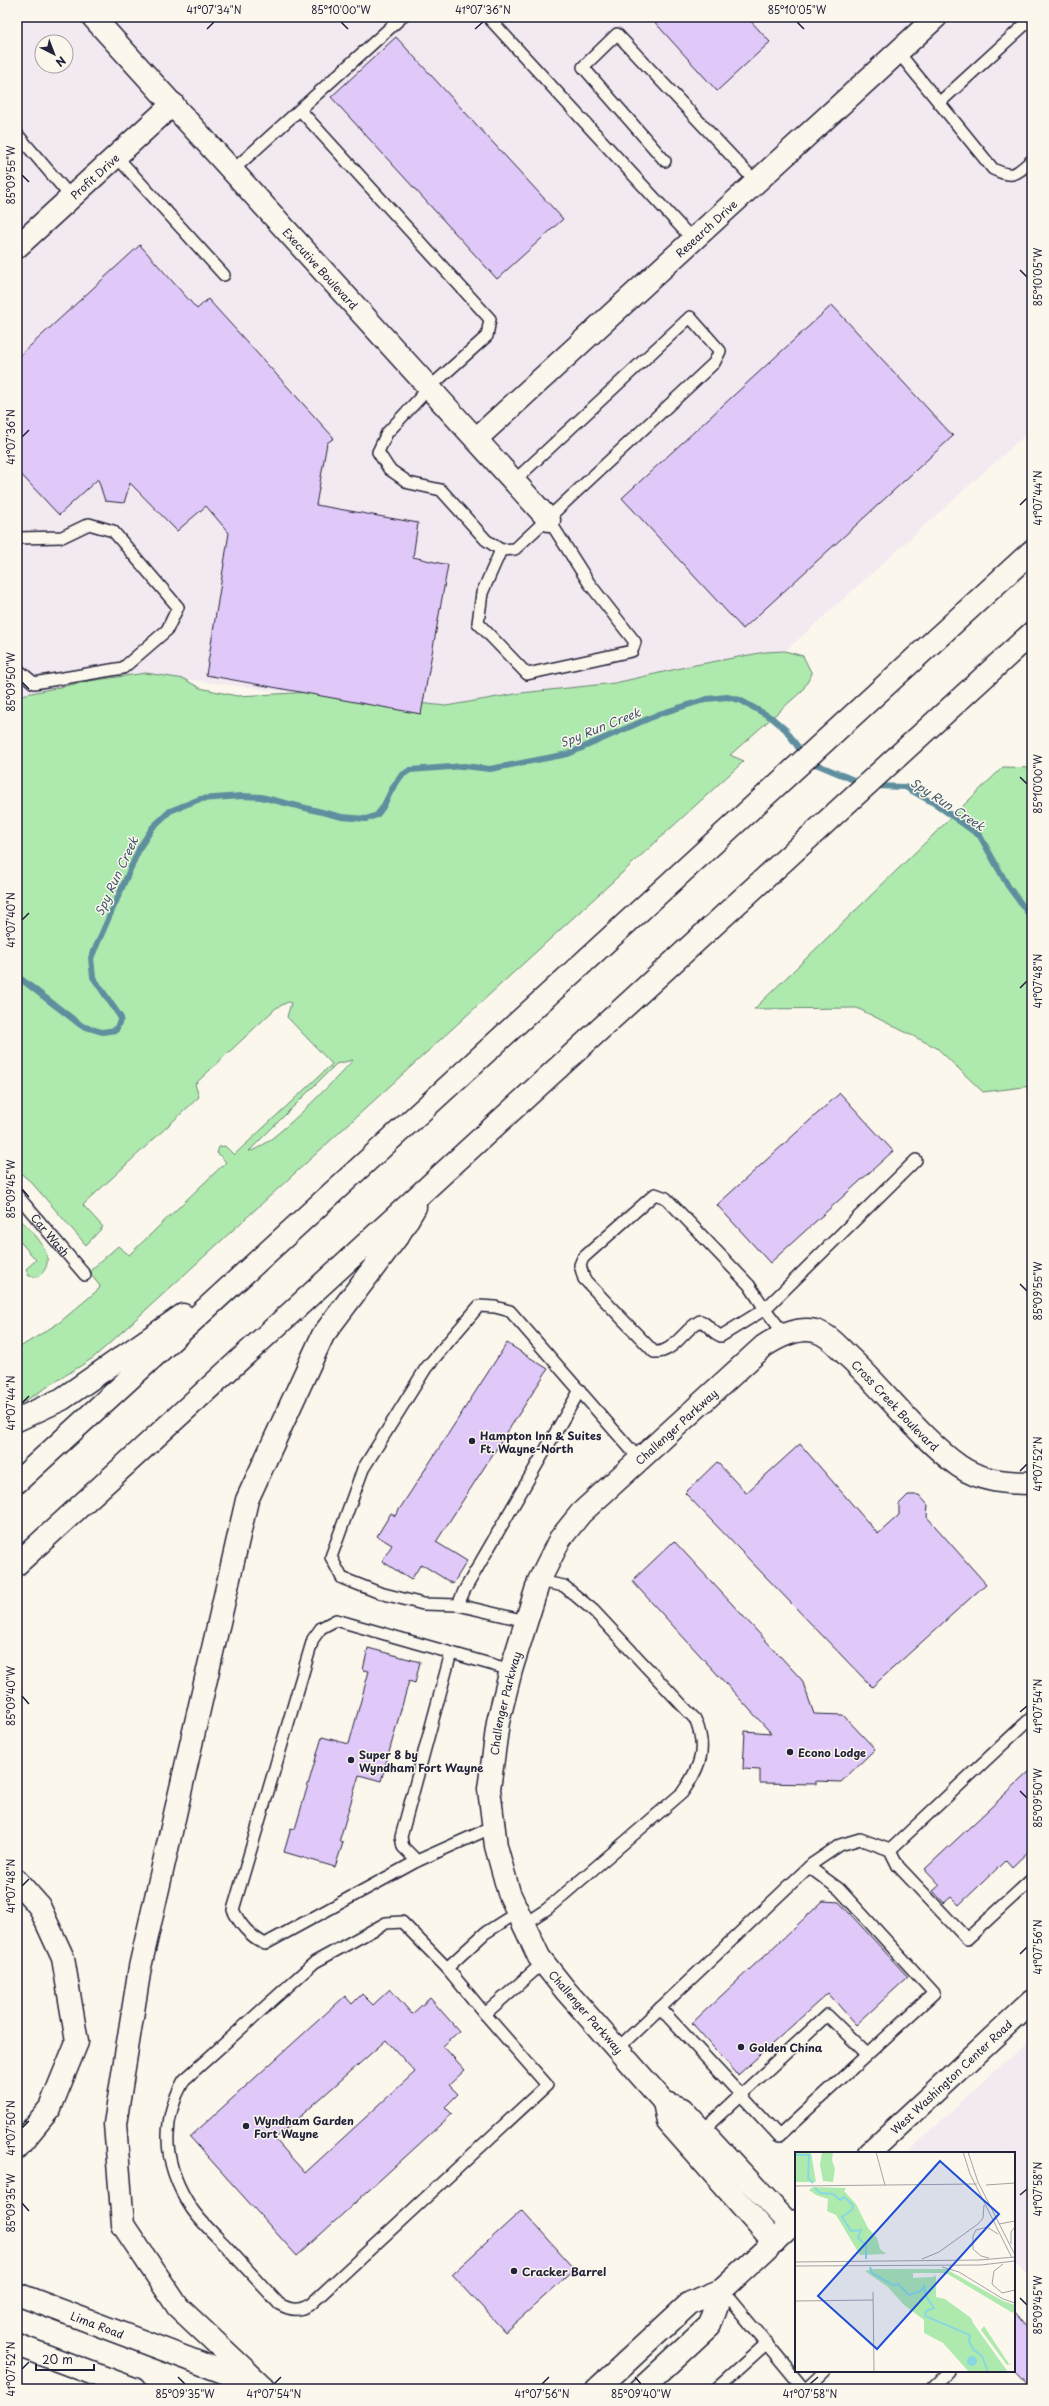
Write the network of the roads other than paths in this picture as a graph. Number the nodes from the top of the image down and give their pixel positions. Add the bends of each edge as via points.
1 (92, 17) edge
2 (402, 17) edge
3 (488, 17) edge
4 (936, 17) edge
5 (1032, 18) edge
6 (898, 52) junction
7 (172, 104) junction
8 (939, 104) junction
9 (300, 110) junction
10 (17, 134) edge
11 (116, 156) junction
12 (1032, 160) edge
13 (665, 161) dead end
14 (233, 170) junction
15 (756, 182) junction
16 (71, 197) junction
17 (692, 240) junction
18 (17, 247) edge
19 (224, 275) dead end
20 (429, 388) junction
21 (476, 439) junction
22 (514, 481) junction
23 (549, 520) junction
24 (17, 538) edge
25 (501, 550) junction
26 (1032, 551) edge
27 (1032, 633) edge
28 (17, 669) edge
29 (916, 1160) dead end
30 (425, 1189) junction
31 (17, 1195) edge
32 (254, 1266) junction
33 (85, 1275) dead end
34 (765, 1309) junction
35 (784, 1335) junction
36 (764, 1346) joint
37 (580, 1390) junction
38 (17, 1420) edge
39 (640, 1460) junction
40 (17, 1482) edge
41 (1032, 1483) edge
42 (17, 1564) edge
43 (539, 1580) junction
44 (458, 1605) junction
45 (526, 1621) junction
46 (451, 1653) junction
47 (511, 1670) junction
48 (1032, 1717) edge
49 (494, 1827) junction
50 (890, 1850) junction
51 (417, 1861) junction
52 (809, 1867) junction
53 (1032, 1879) edge
54 (17, 1881) edge
55 (521, 1918) junction
56 (544, 1962) junction
57 (448, 1968) junction
58 (1032, 2001) edge
59 (660, 2008) junction
60 (485, 2014) junction
61 (617, 2049) junction
62 (867, 2054) junction
63 (740, 2094) junction
64 (664, 2102) junction
65 (702, 2131) junction
66 (17, 2148) edge
67 (870, 2152) edge
68 (793, 2224) edge
69 (774, 2242) junction
70 (722, 2290) junction
71 (17, 2294) edge
72 (767, 2343) junction
73 (17, 2345) edge
74 (824, 2372) edge
75 (948, 2372) edge
76 (794, 2384) edge
77 (265, 2388) edge
78 (134, 2389) edge
79 (597, 2389) edge
80 (641, 2389) edge
81 (716, 2389) edge
82 (805, 2389) edge
83 (931, 2389) edge

1 - 7 main road, Executive Boulevard
2 - 9 lane
3 - 17 lane
4 - 6 main road, Research Drive
5 - 8 lane
6 - 8 lane
6 - 15 main road, Research Drive
7 - 11 main road, Profit Drive
7 - 14 main road, Executive Boulevard
8 - 12 lane via 993,169 1006,175 1016,174
9 - 14 lane
9 - 20 lane via 490,319 487,336
10 - 16 lane
11 - 16 main road, Profit Drive
11 - 19 lane
13 - 15 lane via 583,68 617,34
14 - 20 main road, Executive Boulevard
15 - 17 main road, Research Drive
16 - 18 main road, Profit Drive
17 - 21 main road, Research Drive
20 - 21 main road, Executive Boulevard
20 - 25 lane via 387,433 378,452 389,469 409,483 441,490 486,540
21 - 22 main road, Executive Boulevard
22 - 23 main road, Executive Boulevard
22 - 23 lane via 690,317 720,351 714,363
23 - 25 lane via 515,550
23 - 25 lane via 589,583 635,642 632,651 527,674 478,622 482,594
24 - 28 lane via 62,537 89,524 114,531 178,607 167,630 123,668 34,683
26 - 32 main road
27 - 30 main road
29 - 34 lane
30 - 42 main road
30 - 77 main road via 399,1234 323,1335 247,1500 140,1967 115,2124 123,2225 178,2307
31 - 33 lane, Car Wash
32 - 38 main road via 62,1399
32 - 40 main road
34 - 34 lane via 749,1285 671,1203 655,1194 583,1258 580,1265 584,1279 654,1352 660,1353 671,1346 700,1321 721,1336
34 - 35 lane
35 - 36 main road, Cross Creek Boulevard
35 - 41 main road, Cross Creek Boulevard via 814,1331 830,1339 874,1381 932,1443 960,1467 1006,1483
36 - 39 main road, Challenger Parkway
37 - 39 lane
37 - 44 lane
37 - 44 lane via 510,1311 479,1306 426,1368 363,1469 331,1557 338,1573 342,1578 380,1593 423,1604
39 - 43 main road, Challenger Parkway via 581,1513 560,1539
43 - 45 main road, Challenger Parkway
43 - 55 lane via 564,1586 594,1611 695,1719 701,1731 701,1752 697,1773 682,1793 547,1909
44 - 45 lane
45 - 47 main road, Challenger Parkway
46 - 47 lane
46 - 51 lane via 402,1837 403,1847
46 - 51 lane via 336,1620 321,1628 313,1639 233,1910 240,1924 265,1944
47 - 49 main road, Challenger Parkway via 498,1722 489,1789
48 - 50 lane
49 - 51 lane
49 - 55 main road, Challenger Parkway via 496,1846 509,1893
50 - 52 lane via 860,1838 840,1845
50 - 53 lane via 898,1866 968,1939
52 - 59 lane
52 - 62 lane via 839,1889 934,1993
54 - 66 main road via 39,1906 63,1958 77,2042 50,2108
55 - 56 main road, Challenger Parkway
55 - 57 lane via 485,1933
56 - 60 lane
56 - 61 main road, Challenger Parkway
57 - 60 lane
57 - 60 lane via 402,1922 386,1923 315,1962 184,2080 174,2098 168,2125 168,2155 178,2183 192,2210 279,2304 289,2310 300,2310 312,2304 548,2084
58 - 67 main road, West Washington Center Road
59 - 61 lane
59 - 63 lane
61 - 64 main road, Challenger Parkway
62 - 63 lane via 827,2015
62 - 63 lane via 779,2136
63 - 65 lane
64 - 65 main road, Challenger Parkway via 682,2109
64 - 69 main road via 668,2122
65 - 68 main road, Challenger Parkway
68 - 69 main road
69 - 70 main road
70 - 72 lane
70 - 79 main road via 690,2303
70 - 80 main road via 710,2325
71 - 77 main road, Lima Road
72 - 76 lane
72 - 81 lane
73 - 78 main road
74 - 82 lane
75 - 83 lane
76 - 82 lane

